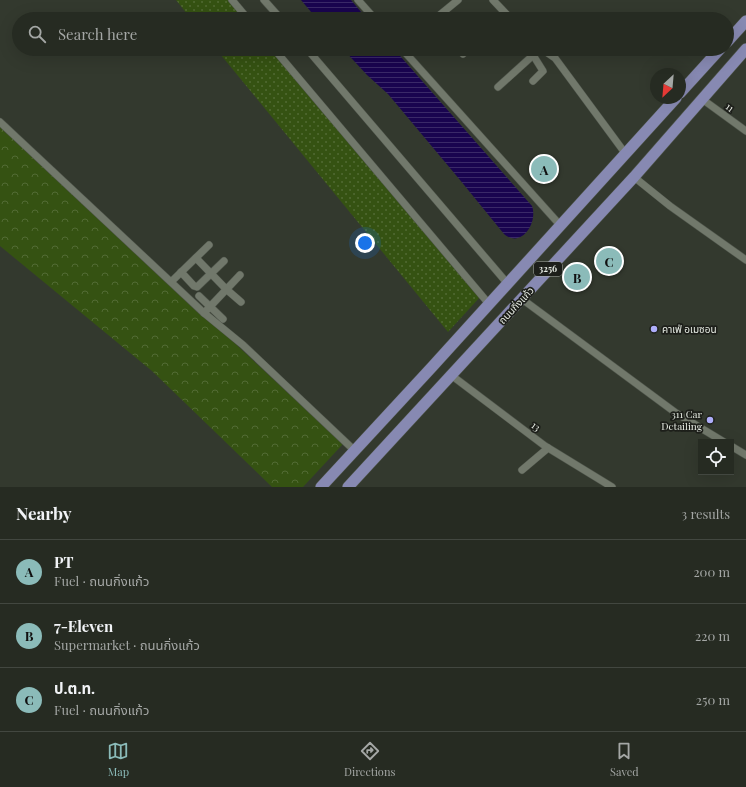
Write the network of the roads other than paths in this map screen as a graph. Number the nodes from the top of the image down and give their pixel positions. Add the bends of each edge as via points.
1 (232, 0) edge
2 (264, 0) edge
3 (358, 0) edge
4 (458, 0) edge
5 (493, 0) edge
6 (242, 12) edge
7 (275, 12) edge
8 (369, 12) edge
9 (443, 12) edge
10 (502, 12) edge
11 (746, 21) edge
12 (734, 34) edge
13 (746, 50) edge
14 (280, 56) edge
15 (313, 56) edge
16 (408, 56) edge
17 (532, 56) edge
18 (534, 56) edge
19 (552, 56) edge
20 (714, 56) edge
21 (533, 81) dead end
22 (686, 86) edge
23 (498, 87) dead end
24 (702, 99) junction
25 (670, 104) edge
26 (0, 122) edge
27 (746, 132) edge
28 (625, 153) junction
29 (634, 177) junction
30 (560, 225) junction
31 (209, 245) dead end
32 (196, 258) junction
33 (746, 260) edge
34 (224, 261) dead end
35 (181, 272) junction
36 (211, 274) junction
37 (240, 275) dead end
38 (172, 282) junction
39 (507, 284) junction
40 (226, 289) junction
41 (199, 296) dead end
42 (522, 299) junction
43 (241, 302) dead end
44 (490, 304) junction
45 (210, 307) junction
46 (204, 313) junction
47 (223, 319) dead end
48 (451, 375) junction
49 (719, 439) edge
50 (548, 448) junction
51 (734, 448) edge
52 (354, 451) junction
53 (746, 455) edge
54 (522, 470) dead end
55 (321, 487) edge
56 (348, 487) edge
57 (612, 487) edge

1 - 6 street
2 - 7 street
3 - 8 street
4 - 9 street
5 - 10 street
11 - 12 main road
13 - 24 main road, ถนนกิ่งแก้ว / 3256
14 - 44 street
15 - 39 street
16 - 30 street
17 - 23 street
18 - 21 street via 543,71
19 - 28 street
20 - 22 main road
24 - 27 street, 11
24 - 29 main road, ถนนกิ่งแก้ว / 3256
25 - 28 main road, ถนนกิ่งแก้ว / 3256
26 - 38 street
28 - 30 main road, ถนนกิ่งแก้ว / 3256
29 - 33 street
29 - 42 main road, ถนนกิ่งแก้ว / 3256
30 - 39 main road, ถนนกิ่งแก้ว / 3256
31 - 32 street
32 - 35 street
32 - 36 street
34 - 36 street
35 - 36 street via 196,287
35 - 38 street
36 - 40 street
37 - 40 street
38 - 46 street
39 - 44 main road, ถนนกิ่งแก้ว / 3256
40 - 43 street
40 - 45 street
41 - 45 street
42 - 48 main road, ถนนกิ่งแก้ว / 3256
42 - 49 street via 676,413
44 - 52 main road, ถนนกิ่งแก้ว / 3256
45 - 46 street
45 - 47 street
46 - 52 street via 243,345
48 - 50 street, 13
48 - 56 main road, ถนนกิ่งแก้ว / 3256
50 - 54 street
50 - 57 street, 13
51 - 53 street
52 - 55 main road, ถนนกิ่งแก้ว / 3256

